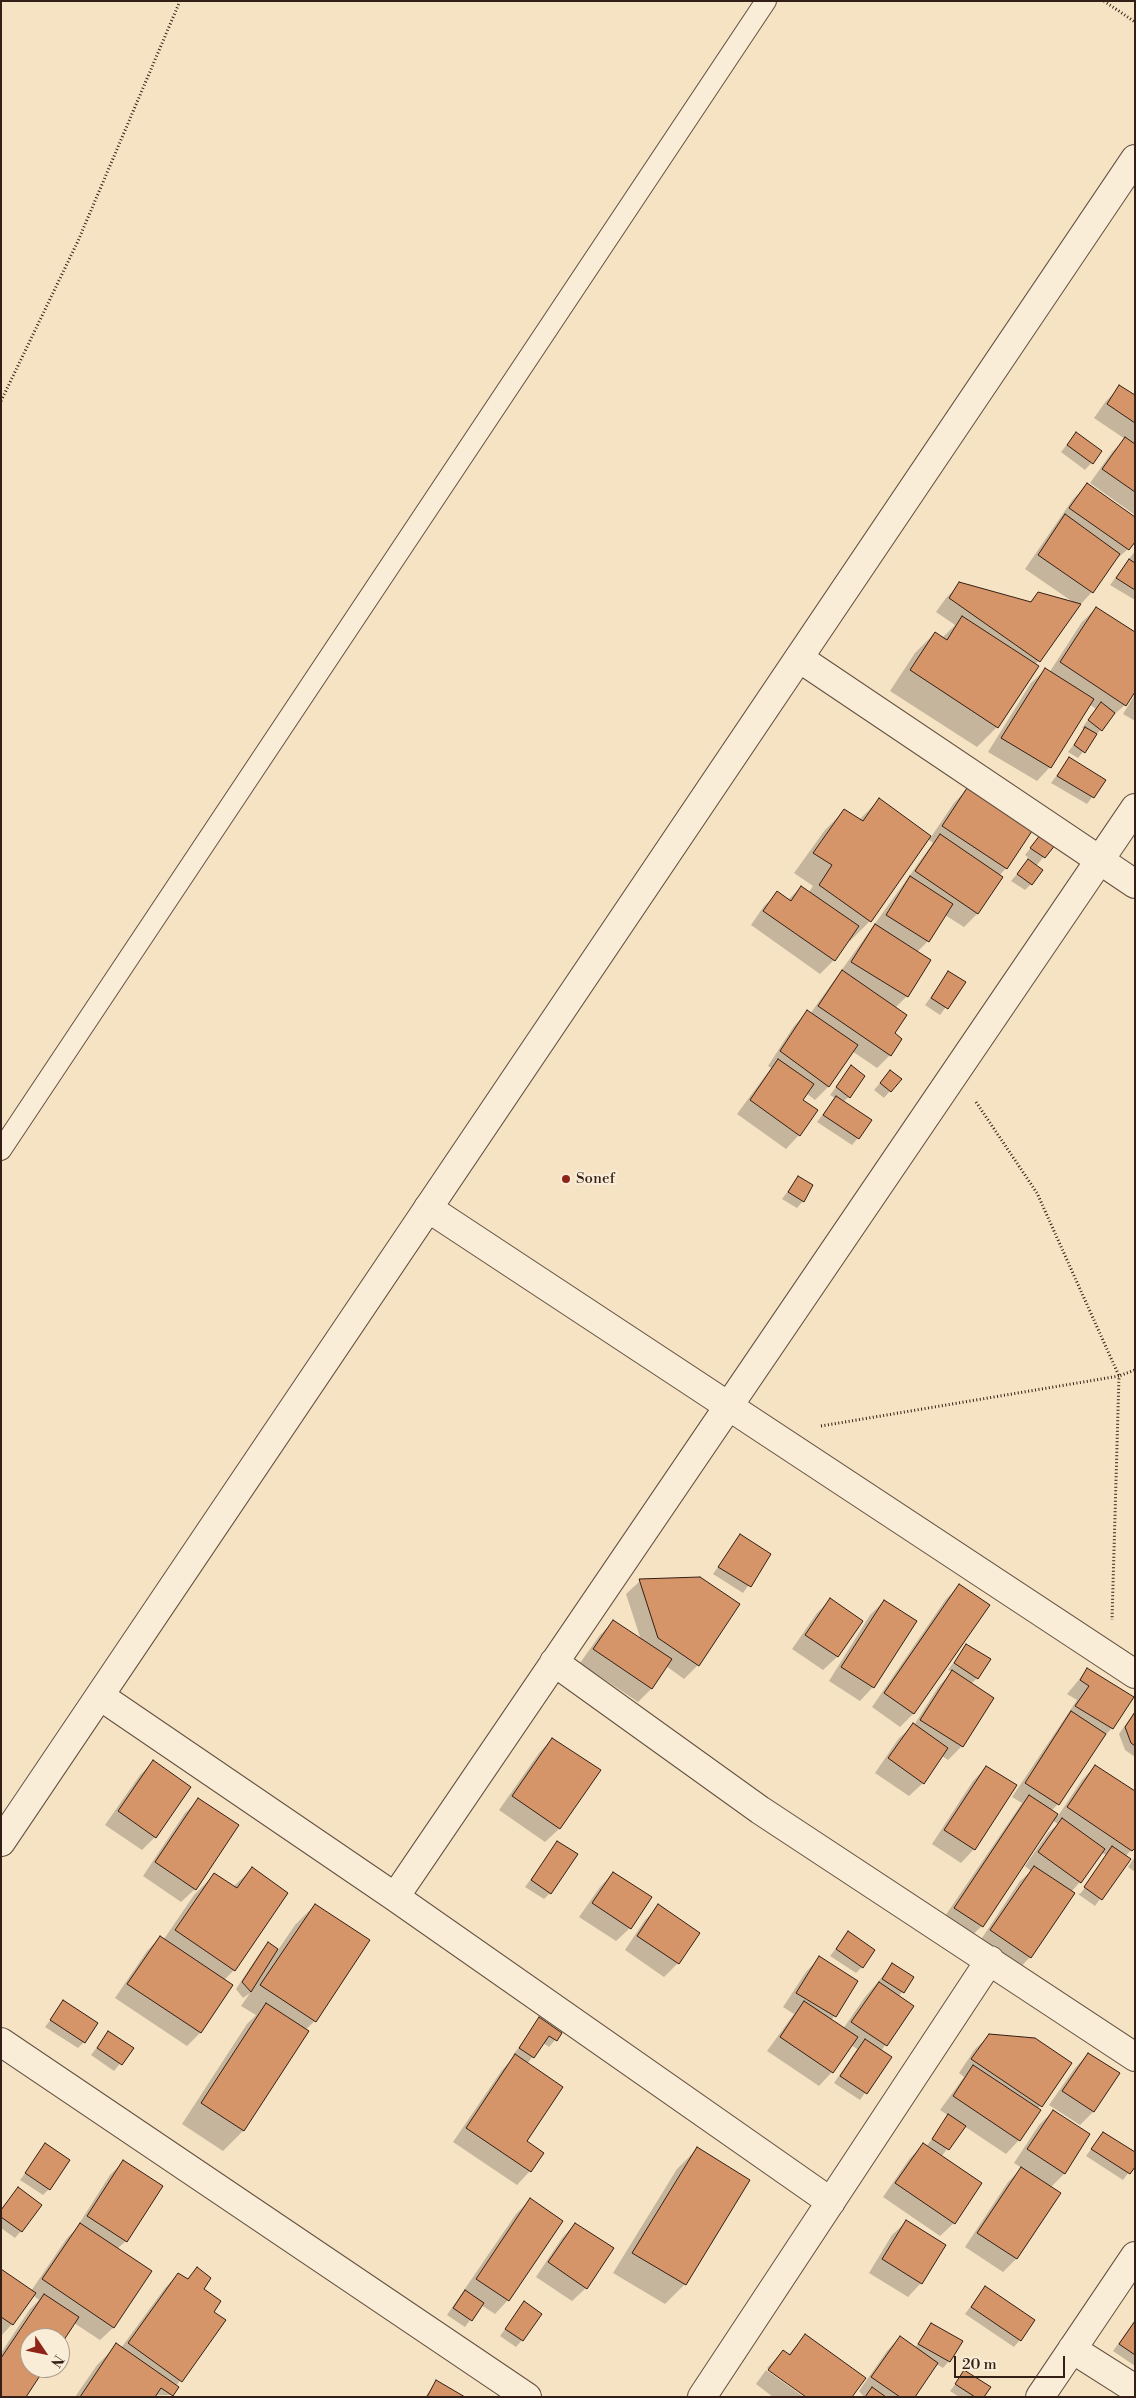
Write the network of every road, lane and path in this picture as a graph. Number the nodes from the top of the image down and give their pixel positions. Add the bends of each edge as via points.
1 (180, 1) edge
2 (766, 1) edge
3 (1104, 1) edge
4 (1135, 22) edge
5 (1135, 159) edge
6 (1, 401) edge
7 (799, 658) junction
8 (1135, 808) edge
9 (1099, 860) junction
10 (1135, 884) edge
11 (956, 1072) junction
12 (1, 1150) edge
13 (428, 1208) junction
14 (1135, 1370) edge
15 (1120, 1376) junction
16 (728, 1406) junction
17 (771, 1434) junction
18 (1110, 1658) junction
19 (554, 1662) junction
20 (1135, 1674) edge
21 (100, 1696) junction
22 (1, 1842) edge
23 (394, 1897) junction
24 (990, 1960) junction
25 (1, 2042) edge
26 (1135, 2057) edge
27 (831, 2202) junction
28 (1135, 2256) edge
29 (1072, 2348) junction
30 (1135, 2389) edge
31 (527, 2397) edge
32 (702, 2397) edge
33 (1040, 2397) edge

1 - 6 path via 78,241
2 - 12 lane
3 - 4 path
5 - 7 street
7 - 9 street
7 - 13 street
8 - 9 street
9 - 10 street
9 - 11 street
11 - 15 path via 1037,1193
11 - 16 street
13 - 16 street
13 - 21 street
14 - 15 path
15 - 17 path
15 - 18 path
16 - 17 street
16 - 19 street
17 - 18 street
18 - 20 street
19 - 23 street
19 - 24 street via 760,1810
21 - 22 street
21 - 23 street
23 - 27 street
24 - 26 street
24 - 27 street
25 - 31 street
27 - 32 street
28 - 29 street
29 - 30 street
29 - 33 street

